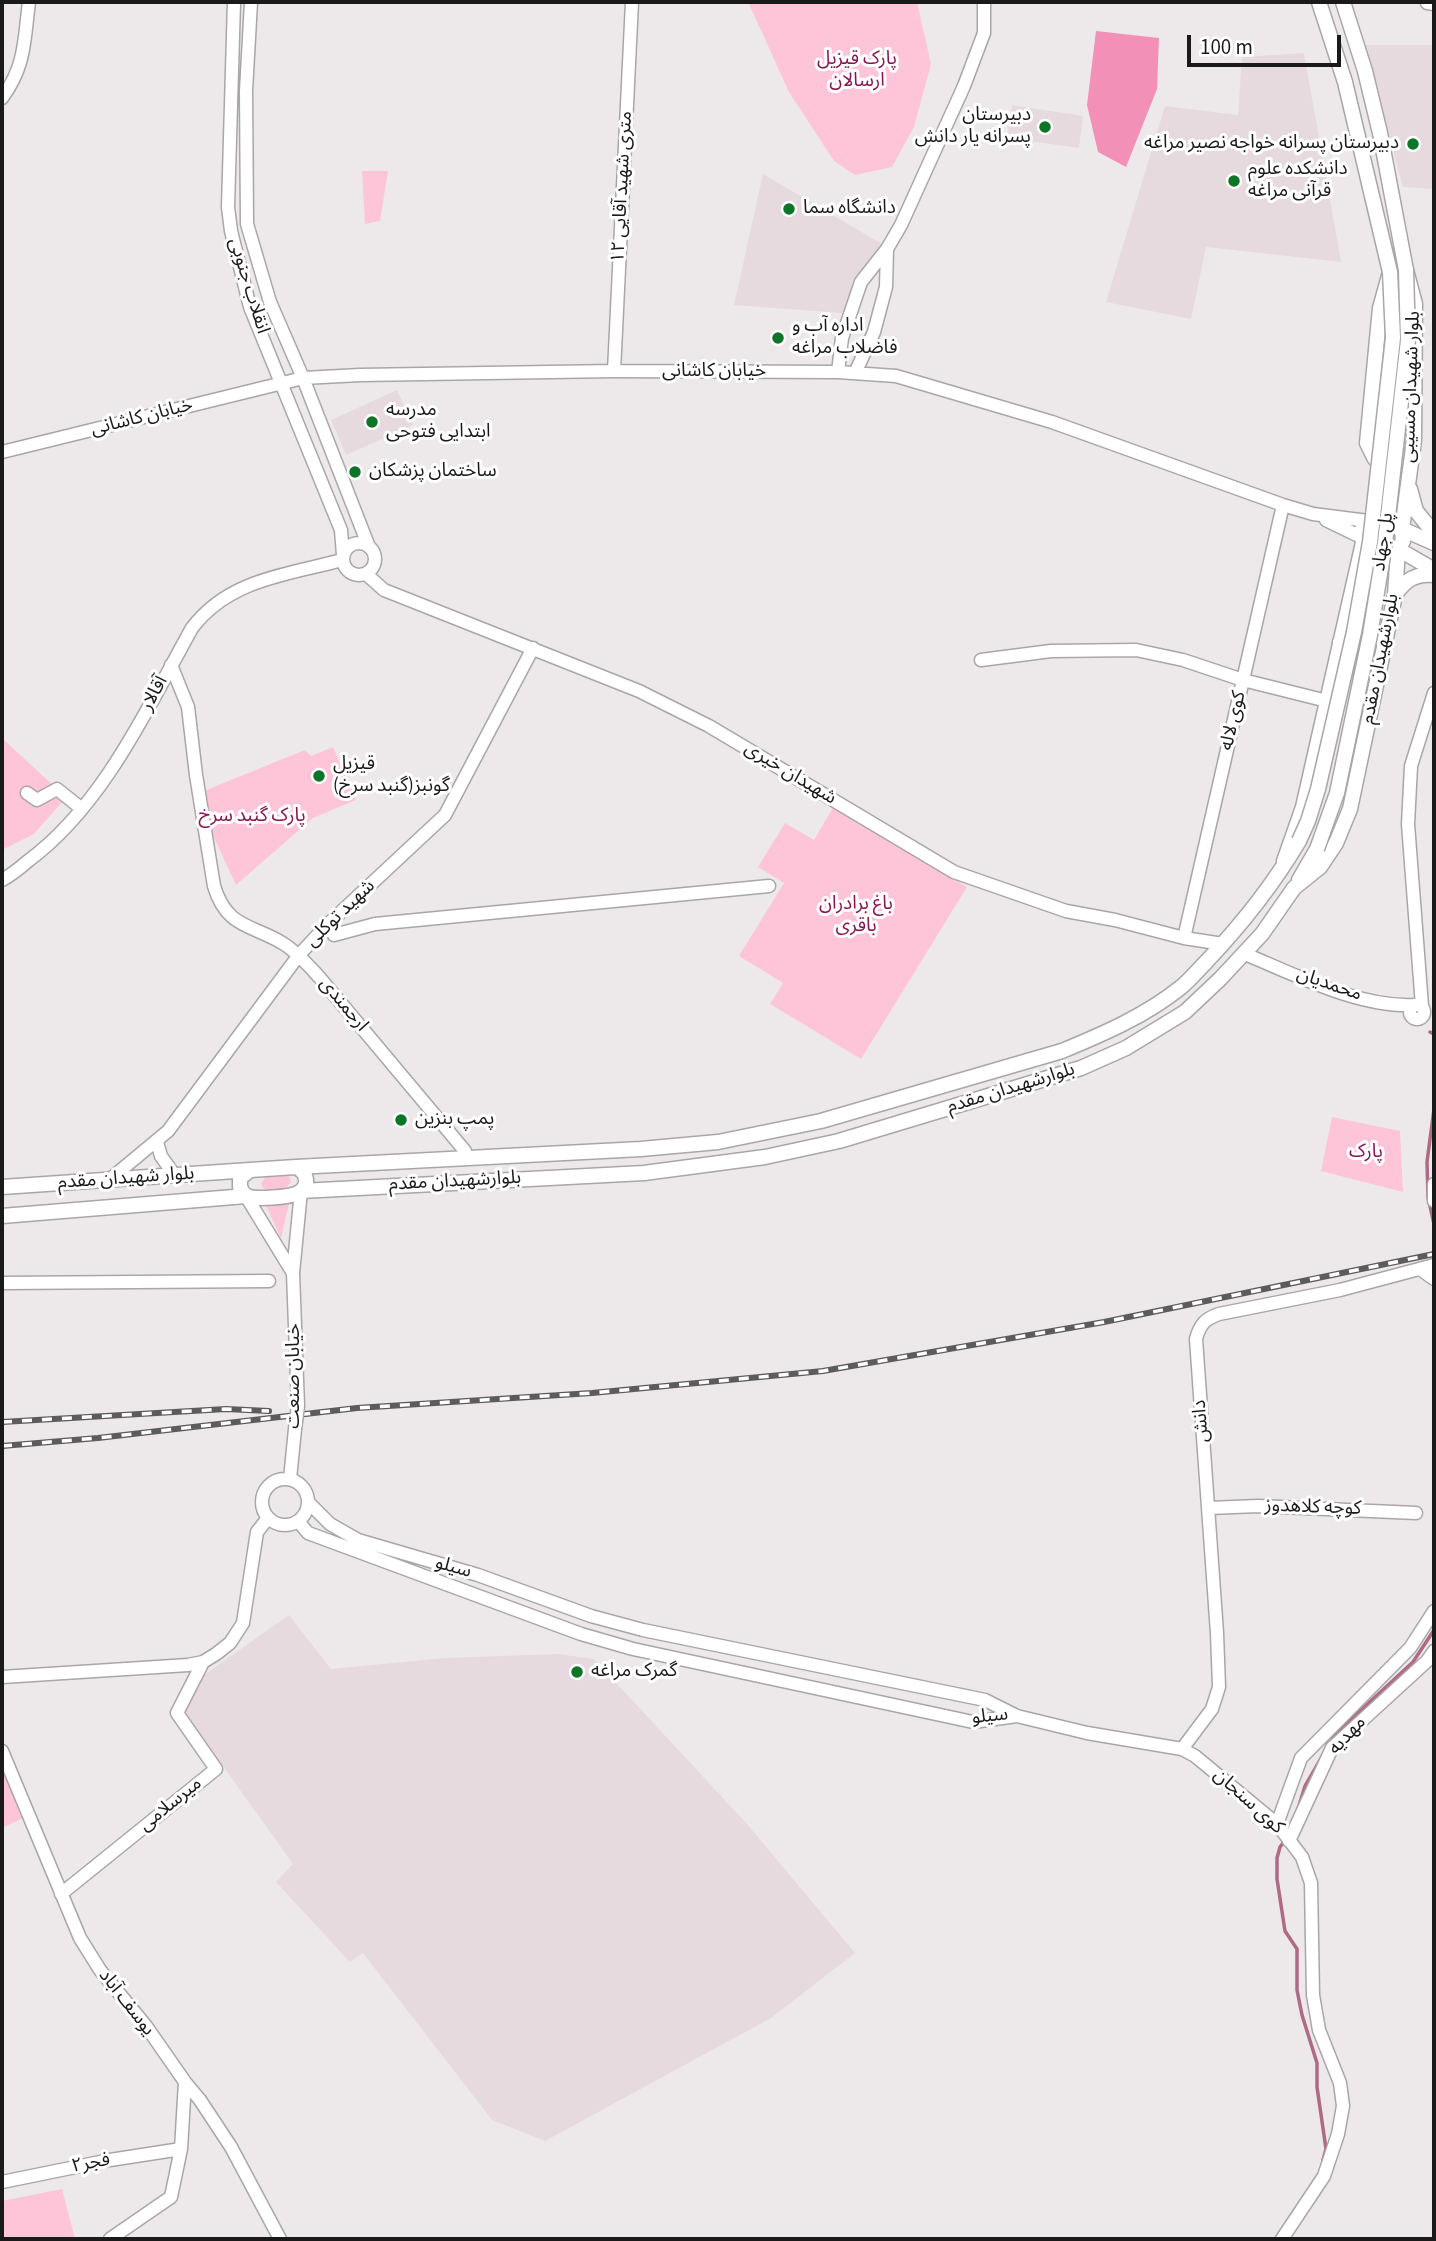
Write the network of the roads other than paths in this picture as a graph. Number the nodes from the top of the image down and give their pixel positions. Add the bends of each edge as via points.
1 (29, 2) edge
2 (234, 2) edge
3 (251, 2) edge
4 (632, 2) edge
5 (984, 2) edge
6 (1319, 2) edge
7 (1343, 2) edge
8 (233, 64) junction
9 (248, 64) junction
10 (2, 98) edge
11 (887, 249) junction
12 (1406, 270) junction
13 (1390, 272) junction
14 (270, 302) junction
15 (250, 307) junction
16 (614, 371) junction
17 (838, 372) junction
18 (855, 373) junction
19 (303, 378) junction
20 (282, 384) junction
21 (1414, 440) junction
22 (2, 452) edge
23 (1409, 482) junction
24 (1283, 505) junction
25 (1313, 513) junction
26 (1368, 521) junction
27 (1402, 529) junction
28 (1434, 533) edge
29 (1363, 538) junction
30 (1434, 543) edge
31 (369, 547) junction
32 (1398, 549) junction
33 (1434, 551) edge
34 (343, 558) junction
35 (1434, 570) edge
36 (366, 574) junction
37 (1434, 575) edge
38 (1395, 595) junction
39 (1354, 632) junction
40 (1340, 642) junction
41 (533, 648) junction
42 (1384, 649) junction
43 (981, 660) dead end
44 (171, 665) junction
45 (1243, 680) junction
46 (1434, 693) edge
47 (1327, 701) junction
48 (27, 793) dead end
49 (82, 809) junction
50 (1279, 875) junction
51 (2, 880) edge
52 (769, 886) dead end
53 (1294, 888) junction
54 (334, 935) dead end
55 (1184, 938) junction
56 (1223, 944) junction
57 (1245, 954) junction
58 (299, 955) junction
59 (1421, 1013) edge
60 (157, 1142) junction
61 (465, 1158) junction
62 (296, 1167) junction
63 (250, 1170) junction
64 (175, 1176) junction
65 (110, 1180) junction
66 (1434, 1184) edge
67 (2, 1187) edge
68 (301, 1191) junction
69 (1433, 1192) edge
70 (246, 1196) junction
71 (1434, 1201) edge
72 (2, 1216) edge
73 (1434, 1265) edge
74 (1420, 1269) junction
75 (293, 1273) junction
76 (1434, 1279) edge
77 (269, 1281) dead end
78 (2, 1283) edge
79 (290, 1479) junction
80 (308, 1502) junction
81 (1209, 1508) junction
82 (1416, 1513) dead end
83 (268, 1518) junction
84 (298, 1521) junction
85 (394, 1558) junction
86 (1434, 1611) edge
87 (591, 1616) junction
88 (580, 1634) junction
89 (1434, 1651) edge
90 (203, 1661) junction
91 (2, 1677) edge
92 (1017, 1716) junction
93 (1182, 1749) junction
94 (2, 1751) edge
95 (1276, 1825) junction
96 (1288, 1839) junction
97 (61, 1894) junction
98 (185, 2082) junction
99 (181, 2149) junction
100 (2, 2182) edge
101 (110, 2239) edge
102 (280, 2239) edge
103 (1282, 2239) edge

1 - 10 street via 22,62
2 - 8 street, انقلاب جنوبی
3 - 9 street, انقلاب جنوبی
4 - 16 street, ۱۲ متری شهید آقایی
5 - 11 street via 984,33 964,86
6 - 13 main road via 1345,82
7 - 12 main road, بلوار شهیدان مسیبی via 1380,133
8 - 9 street
8 - 15 street, انقلاب جنوبی via 228,207
9 - 14 street, انقلاب جنوبی via 247,224
11 - 17 street via 861,282 842,338
11 - 18 street via 886,287 874,332
12 - 21 main road, بلوار شهیدان مسیبی via 1415,304
12 - 53 main road, پل جهاد, bridge via 1408,340 1370,635 1337,793 1317,849
13 - 21 main road via 1380,308 1367,443 1375,459 1392,465 1408,457
13 - 39 main road, پل جهاد, bridge via 1393,338 1370,542
14 - 15 street via 260,310
14 - 19 street, انقلاب جنوبی
15 - 20 street, انقلاب جنوبی
16 - 17 street, خیابان کاشانی
16 - 19 street, خیابان کاشانی
17 - 18 street, خیابان کاشانی
18 - 24 street, خیابان کاشانی via 896,376 1052,422
19 - 20 street, خیابان کاشانی
19 - 31 street, انقلاب جنوبی
20 - 22 street, خیابان کاشانی
20 - 34 street, انقلاب جنوبی via 341,530
21 - 23 main road, بلوار شهیدان مسیبی
23 - 27 main road, بلوار شهیدان مسیبی
23 - 28 main road via 1416,511
24 - 25 street, خیابان کاشانی
24 - 45 street, کوی لاله
25 - 26 street, خیابان کاشانی
25 - 29 street, خیابان کاشانی
26 - 27 main road
26 - 29 main road via 1362,527
27 - 30 main road
27 - 32 main road, بلوار شهیدان مسیبی
29 - 32 main road
29 - 40 street
31 - 34 street via 354,544
31 - 36 street via 375,561
32 - 35 main road
32 - 38 main road, بلوارشهیدان مقدم
33 - 35 main road via 1430,562
34 - 36 street via 351,574
34 - 44 street, آقالار via 270,577 222,598 197,620
36 - 41 street, شهیدان خیری via 384,590
37 - 38 main road via 1412,577
38 - 42 main road, بلوارشهیدان مقدم
39 - 40 main road
39 - 42 main road via 1367,629
39 - 50 main road, پل جهاد, bridge via 1318,789 1308,821
40 - 47 street
41 - 55 street, شهیدان خیری via 704,723 954,872 1066,911
41 - 58 street, شهید توکلی via 445,815
42 - 53 main road, بلوارشهیدان مقدم via 1350,809 1320,867
43 - 45 street via 1051,651 1136,650
44 - 49 street, آقالار via 130,741
44 - 58 street, ارجمندی via 188,707 219,902 231,916
45 - 47 street
45 - 55 street, کوی لاله
46 - 59 street via 1412,766 1408,824
47 - 50 street via 1302,807
48 - 49 street via 37,800 57,789
49 - 51 street, آقالار via 47,847
50 - 56 main road, بلوارشهیدان مقدم
52 - 54 street via 376,924
53 - 57 main road, بلوارشهیدان مقدم
55 - 56 street, شهیدان خیری
56 - 61 main road, بلوارشهیدان مقدم via 1181,988 1098,1036 1062,1051 841,1116 718,1142
57 - 59 street, محمدیان via 1345,994
57 - 68 main road, بلوارشهیدان مقدم via 1185,1012 1081,1068 827,1144 644,1173
58 - 60 street, شهید توکلی
58 - 61 street, ارجمندی via 465,1151
60 - 64 street
60 - 65 street, شهید توکلی
61 - 62 main road, بلوارشهیدان مقدم
62 - 63 main road, بلوارشهیدان مقدم
62 - 68 main road via 306,1175
63 - 64 main road, بلوار شهیدان مقدم
63 - 70 main road via 239,1183
64 - 65 main road, بلوار شهیدان مقدم
65 - 67 main road, بلوار شهیدان مقدم
66 - 69 street
68 - 70 main road, بلوارشهیدان مقدم
68 - 75 street, خیابان صنعت
69 - 71 street
70 - 72 main road, بلوار شهیدان مقدم
70 - 75 street, خیابان صنعت
73 - 74 street, دانش
74 - 76 street
74 - 81 street, دانش via 1205,1319 1196,1339
75 - 79 street, خیابان صنعت, bridge via 298,1406
77 - 78 street
79 - 80 street via 304,1488
79 - 83 street via 277,1479 265,1489 262,1505
80 - 84 street
80 - 85 street, سیلو via 330,1524
81 - 82 street, کوچه کلاهدوز
81 - 93 street, دانش via 1219,1687 1212,1709
83 - 84 street via 284,1525
83 - 90 street via 257,1532 243,1623 230,1643
84 - 85 street, سیلو via 308,1533
85 - 87 street, سیلو via 478,1575
85 - 88 street, سیلو
86 - 95 street via 1410,1648 1301,1758
87 - 88 street
87 - 92 street, سیلو via 985,1700
88 - 92 street, سیلو via 974,1722
89 - 96 street, مهدیه via 1332,1748
90 - 91 street
90 - 97 street, میرسلامی via 177,1713 216,1769
92 - 93 street, کوی سنجان
93 - 95 street, کوی سنجان
94 - 97 street, یوسف آباد
95 - 96 street, کوی سنجان
96 - 103 street, کوی سنجان via 1303,1857 1311,1883 1312,1995 1343,2106 1324,2176
97 - 98 street, یوسف آباد via 100,1970
98 - 99 street
98 - 102 street, یوسف آباد via 231,2147
99 - 100 street, فجر۲
99 - 101 street via 171,2197

